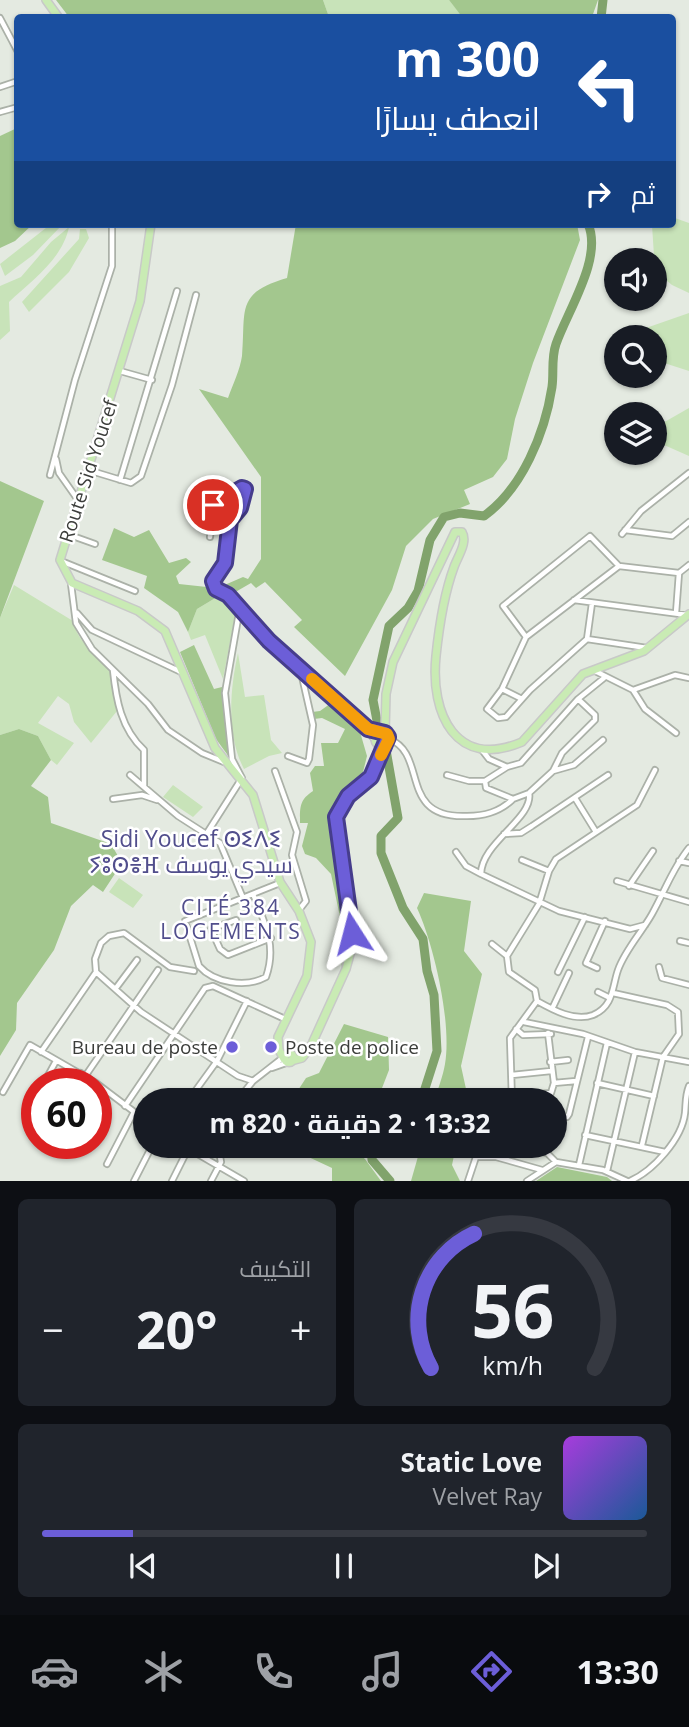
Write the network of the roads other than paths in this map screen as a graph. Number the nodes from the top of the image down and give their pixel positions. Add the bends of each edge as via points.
1 (0, 18) edge
2 (14, 44) edge
3 (112, 228) edge
4 (151, 228) edge
5 (177, 291) dead end
6 (196, 295) dead end
7 (120, 371) junction
8 (152, 380) junction
9 (55, 458) junction
10 (88, 470) junction
11 (689, 473) edge
12 (50, 475) dead end
13 (120, 480) junction
14 (78, 500) junction
15 (689, 522) edge
16 (67, 534) junction
17 (210, 537) dead end
18 (95, 544) dead end
19 (60, 560) junction
20 (689, 565) edge
21 (619, 566) junction
22 (679, 573) junction
23 (72, 583) junction
24 (135, 591) dead end
25 (573, 600) junction
26 (592, 603) junction
27 (240, 607) junction
28 (77, 612) junction
29 (676, 613) junction
30 (689, 615) edge
31 (526, 637) junction
32 (587, 639) junction
33 (648, 648) junction
34 (592, 669) junction
35 (113, 670) junction
36 (300, 670) junction
37 (183, 673) junction
38 (604, 678) junction
39 (689, 678) edge
40 (502, 689) junction
41 (633, 690) junction
42 (522, 699) junction
43 (578, 699) junction
44 (676, 733) dead end
45 (381, 738) junction
46 (603, 740) dead end
47 (482, 750) junction
48 (288, 756) dead end
49 (225, 762) junction
50 (507, 767) junction
51 (655, 770) dead end
52 (275, 771) dead end
53 (553, 771) junction
54 (130, 775) dead end
55 (447, 775) dead end
56 (608, 775) dead end
57 (485, 781) junction
58 (241, 783) junction
59 (144, 787) junction
60 (529, 793) junction
61 (575, 798) junction
62 (113, 799) dead end
63 (513, 799) junction
64 (161, 801) junction
65 (596, 832) junction
66 (207, 833) junction
67 (503, 834) junction
68 (689, 848) edge
69 (653, 851) dead end
70 (456, 852) dead end
71 (522, 860) dead end
72 (679, 861) junction
73 (689, 863) edge
74 (549, 871) junction
75 (481, 874) junction
76 (617, 881) dead end
77 (281, 882) junction
78 (629, 886) junction
79 (253, 894) junction
80 (661, 895) junction
81 (243, 898) junction
82 (689, 902) edge
83 (539, 904) junction
84 (299, 911) junction
85 (585, 917) junction
86 (236, 920) dead end
87 (605, 921) junction
88 (646, 925) junction
89 (271, 938) junction
90 (680, 941) dead end
91 (689, 943) edge
92 (492, 944) dead end
93 (507, 956) junction
94 (137, 960) dead end
95 (659, 967) dead end
96 (597, 968) dead end
97 (158, 970) dead end
98 (194, 971) dead end
99 (96, 972) junction
100 (558, 972) dead end
101 (569, 973) dead end
102 (689, 985) edge
103 (116, 988) junction
104 (598, 992) dead end
105 (612, 996) junction
106 (247, 1001) junction
107 (537, 1002) junction
108 (133, 1006) junction
109 (552, 1009) junction
110 (285, 1019) junction
111 (524, 1022) junction
112 (516, 1028) junction
113 (176, 1034) junction
114 (588, 1037) junction
115 (607, 1043) junction
116 (41, 1052) junction
117 (635, 1052) junction
118 (288, 1058) junction
119 (663, 1058) junction
120 (568, 1060) dead end
121 (56, 1061) junction
122 (216, 1061) junction
123 (550, 1062) junction
124 (689, 1062) edge
125 (52, 1068) edge
126 (71, 1068) edge
127 (87, 1068) edge
128 (551, 1071) junction
129 (512, 1075) junction
130 (253, 1081) junction
131 (576, 1082) junction
132 (554, 1083) junction
133 (597, 1083) junction
134 (689, 1086) edge
135 (197, 1088) edge
136 (247, 1088) edge
137 (512, 1088) edge
138 (552, 1088) edge
139 (626, 1090) junction
140 (3, 1092) dead end
141 (112, 1096) edge
142 (654, 1096) junction
143 (687, 1104) edge
144 (125, 1106) junction
145 (133, 1111) edge
146 (133, 1114) edge
147 (567, 1117) edge
148 (585, 1135) junction
149 (614, 1141) junction
150 (642, 1146) junction
151 (665, 1152) junction
152 (146, 1158) edge
153 (182, 1158) edge
154 (202, 1158) edge
155 (220, 1158) edge
156 (474, 1158) edge
157 (500, 1158) edge
158 (552, 1158) edge
159 (556, 1162) junction
160 (107, 1164) dead end
161 (579, 1165) junction
162 (218, 1168) junction
163 (543, 1170) junction
164 (607, 1171) junction
165 (134, 1181) edge
166 (172, 1181) edge
167 (211, 1181) edge
168 (244, 1181) edge
169 (468, 1181) edge
170 (527, 1181) edge
171 (629, 1181) edge

1 - 2 street
3 - 9 street via 112,266
4 - 7 main road, Route Sid Youcef via 146,276
5 - 8 street
6 - 13 street via 141,476 131,483
7 - 8 street
7 - 10 main road, Route Sid Youcef
8 - 13 street
9 - 12 street
9 - 14 street via 59,473
10 - 13 street
10 - 14 main road, Route Sid Youcef
11 - 15 street via 641,511 623,532 671,536
14 - 16 main road, Route Sid Youcef
16 - 18 street
16 - 19 main road, Route Sid Youcef
17 - 27 street via 214,503 245,489 240,508 230,520 225,563 213,581 216,589
19 - 23 main road, Route Sid Youcef
19 - 24 street
20 - 22 street
21 - 22 street
21 - 25 street
21 - 31 street via 590,536 503,606
22 - 29 street
23 - 28 street
23 - 37 main road via 155,621 172,643
25 - 26 street
25 - 31 street
26 - 29 street
26 - 32 street
27 - 36 street
27 - 58 street via 225,694 232,759 241,771
28 - 35 street via 80,633
28 - 37 street via 92,630
29 - 30 street
30 - 33 main road
31 - 40 street
32 - 33 street
32 - 42 street
33 - 34 main road
34 - 38 street
34 - 47 main road via 567,690 522,742
35 - 49 street via 168,730
35 - 59 street via 122,718 144,750
36 - 45 street
36 - 48 street via 313,725 309,759 301,764
37 - 49 main road
38 - 41 street
38 - 43 street
39 - 41 street via 675,675
40 - 42 street
40 - 42 street via 487,706 499,718 506,717
41 - 44 street via 645,709
43 - 50 street via 521,763
43 - 53 street via 595,720 562,753
45 - 47 main road via 393,662 452,535 461,532 464,541 449,582 439,636 437,685 455,737
45 - 63 street via 400,746 426,804 436,813 484,815
45 - 118 main road via 371,777 342,802 336,817 353,943 346,969 302,1058
46 - 53 street via 574,765
47 - 50 street via 489,760
49 - 58 main road
50 - 57 street
51 - 65 street via 637,805
52 - 84 street via 297,832 292,855 306,901
53 - 60 street
54 - 59 street
55 - 57 street
56 - 61 street
57 - 63 street via 491,793
58 - 66 street
58 - 77 main road via 256,802
59 - 64 street
60 - 63 street
60 - 67 street via 526,809
61 - 65 street
61 - 67 street via 521,833
62 - 64 street via 142,795
64 - 66 street
65 - 74 street via 556,859
66 - 81 street via 220,843
67 - 75 street
68 - 72 street
69 - 78 street
70 - 75 street via 466,866
71 - 74 street
72 - 73 street
72 - 80 street
74 - 83 street
75 - 83 street
76 - 78 street
77 - 79 street
77 - 84 main road
78 - 80 street
79 - 81 street
79 - 89 street
80 - 82 street
80 - 88 street
81 - 89 street via 185,921 199,966 228,982 258,981 266,977 272,958
83 - 85 street
83 - 93 street
84 - 110 main road via 309,934 311,955 303,986
85 - 87 street
85 - 100 street
86 - 89 street via 211,929 220,950 228,954
87 - 88 street via 634,929
87 - 96 street via 586,963
88 - 105 street via 618,970
90 - 91 street
92 - 93 street
93 - 107 street via 509,972 535,990
94 - 103 street
95 - 102 street via 662,978
97 - 108 street
98 - 99 street via 170,967 124,933 101,943
99 - 103 street
99 - 116 street
101 - 109 street
103 - 108 street
104 - 105 street
105 - 109 street via 591,1016
105 - 119 street via 667,1004 678,1012 679,1034
106 - 110 street
106 - 113 street via 213,986 205,988
106 - 122 street
107 - 109 street
107 - 111 street
108 - 113 street
108 - 127 street
110 - 118 main road via 278,1037
111 - 112 street
111 - 114 street
112 - 123 street via 523,1035 549,1033
112 - 129 street via 510,1038
113 - 122 street
113 - 144 street
114 - 115 street
114 - 131 street
115 - 117 street
115 - 133 street
116 - 121 street
116 - 140 street via 30,1045
117 - 119 street
117 - 139 street
118 - 130 street
119 - 124 street
119 - 142 street
120 - 123 street
121 - 125 street
121 - 126 street
122 - 130 street
122 - 135 street
123 - 128 street
128 - 129 street
128 - 132 street
129 - 137 street
130 - 136 street
131 - 132 street
131 - 147 street
132 - 138 street
133 - 139 street
133 - 148 street
134 - 143 street
139 - 142 street
139 - 149 street
141 - 144 street
142 - 150 street
143 - 151 street
144 - 145 street
146 - 160 street
148 - 149 street
148 - 161 street
149 - 150 street
149 - 164 street
150 - 151 street
151 - 171 street via 650,1171
152 - 165 street
153 - 166 street
154 - 162 street
155 - 162 street
156 - 169 street
157 - 163 street
158 - 159 street
159 - 161 street
159 - 163 street
161 - 164 street
162 - 167 street
162 - 168 street
163 - 170 street
164 - 171 street

